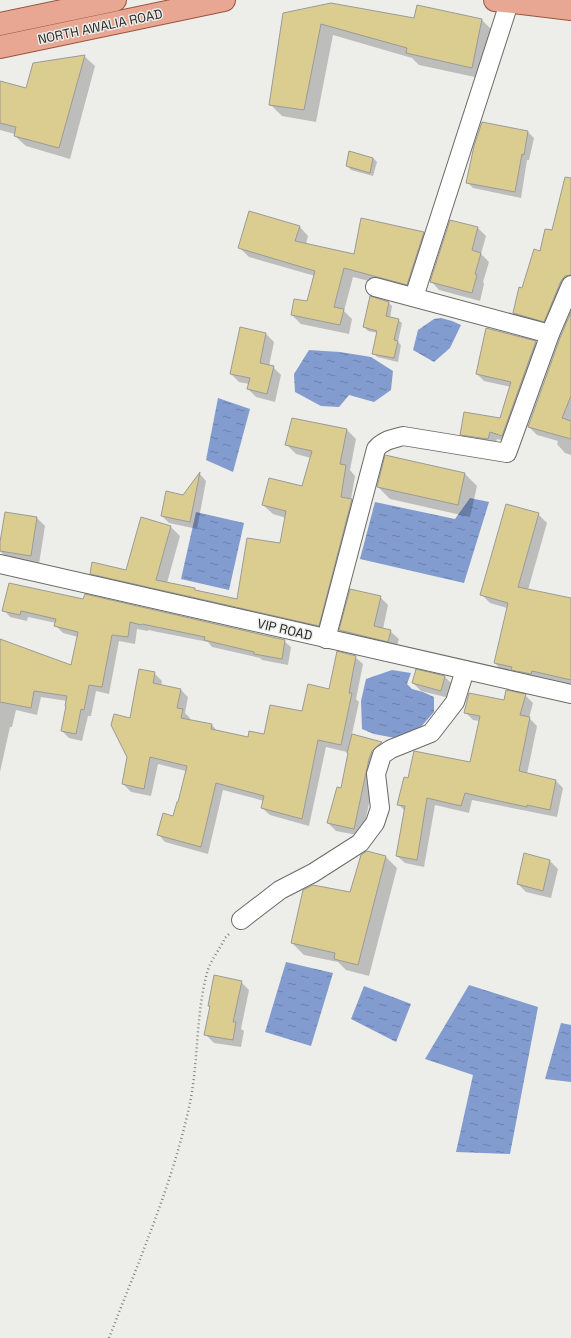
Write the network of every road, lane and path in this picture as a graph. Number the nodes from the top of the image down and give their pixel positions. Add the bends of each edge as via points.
1 (115, 0) edge
2 (224, 0) edge
3 (505, 1) edge
4 (571, 9) edge
5 (0, 24) edge
6 (0, 47) edge
7 (571, 285) edge
8 (375, 287) dead end
9 (414, 297) junction
10 (550, 334) junction
11 (0, 564) edge
12 (326, 638) junction
13 (465, 670) junction
14 (571, 694) edge
15 (241, 920) joint
16 (109, 1338) edge

1 - 5 main road, NORTH AWALIA ROAD
2 - 6 main road, NORTH AWALIA ROAD
3 - 4 main road
3 - 9 street
7 - 10 street
8 - 9 street
9 - 10 street
10 - 12 street via 507,453 403,436 381,443 376,449
11 - 12 street, VIP ROAD
12 - 13 street, VIP ROAD
13 - 14 street, VIP ROAD
13 - 15 street via 455,702 431,733 382,755 376,774 380,808 375,823 360,843 313,873 280,890
15 - 16 path via 225,938 208,971 202,996 189,1110 178,1155

